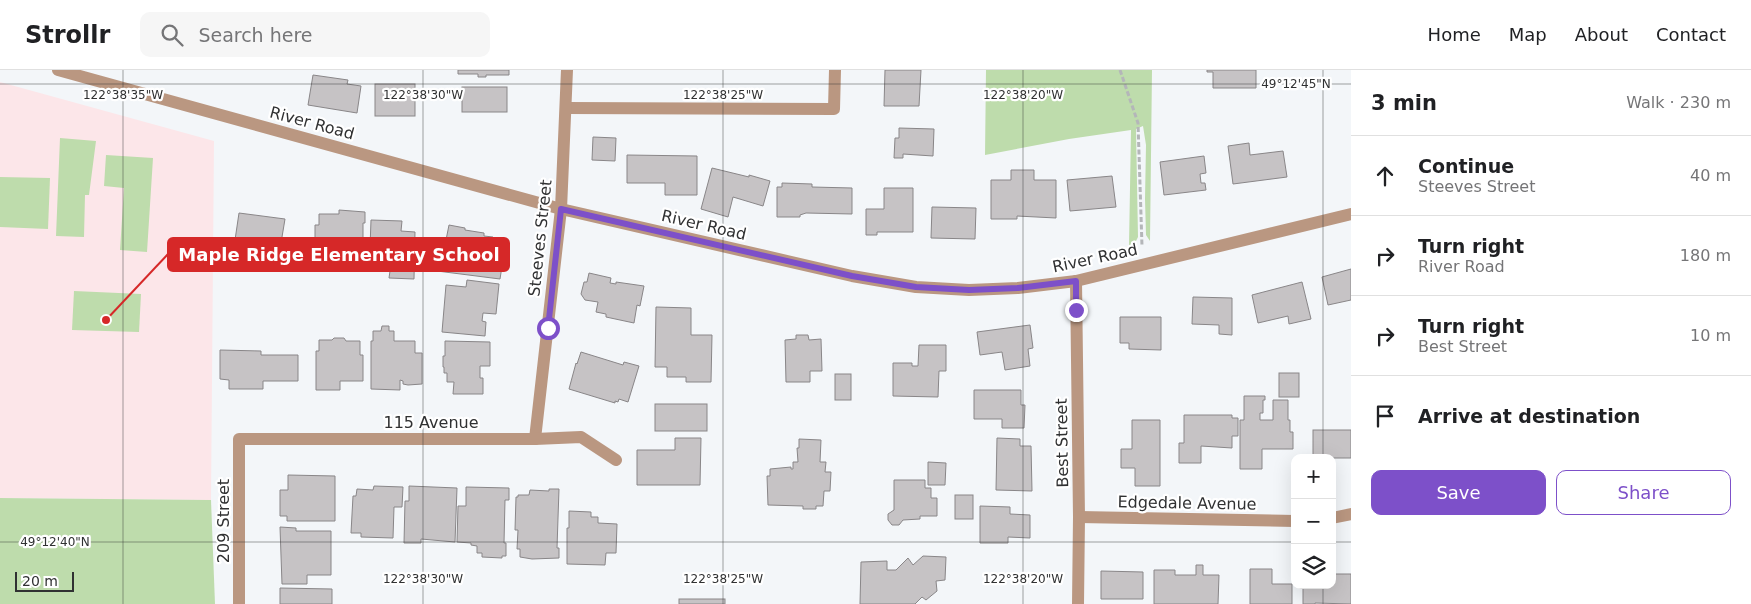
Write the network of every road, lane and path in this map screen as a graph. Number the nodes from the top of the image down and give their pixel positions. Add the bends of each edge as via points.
1 (58, 70) edge
2 (566, 70) edge
3 (835, 70) edge
4 (1120, 70) edge
5 (566, 108) junction
6 (561, 209) junction
7 (1351, 214) edge
8 (1142, 246) dead end
9 (1076, 281) junction
10 (535, 438) junction
11 (240, 439) joint
12 (616, 460) dead end
13 (1351, 514) edge
14 (1079, 517) junction
15 (1336, 517) edge
16 (1291, 521) edge
17 (239, 604) edge
18 (1078, 604) edge

1 - 6 street, River Road
2 - 5 street, Steeves Street
3 - 5 street via 834,109
4 - 8 path via 1138,123
5 - 6 street, Steeves Street
6 - 9 street, River Road via 852,276 916,287 969,290
6 - 10 street, Steeves Street
7 - 9 street, River Road
9 - 14 street, Best Street
10 - 11 street, 115 Avenue
10 - 12 street, 115 Avenue via 580,436
11 - 17 street, 209 Street
13 - 15 street
14 - 16 street, Edgedale Avenue
14 - 18 street, Best Street

